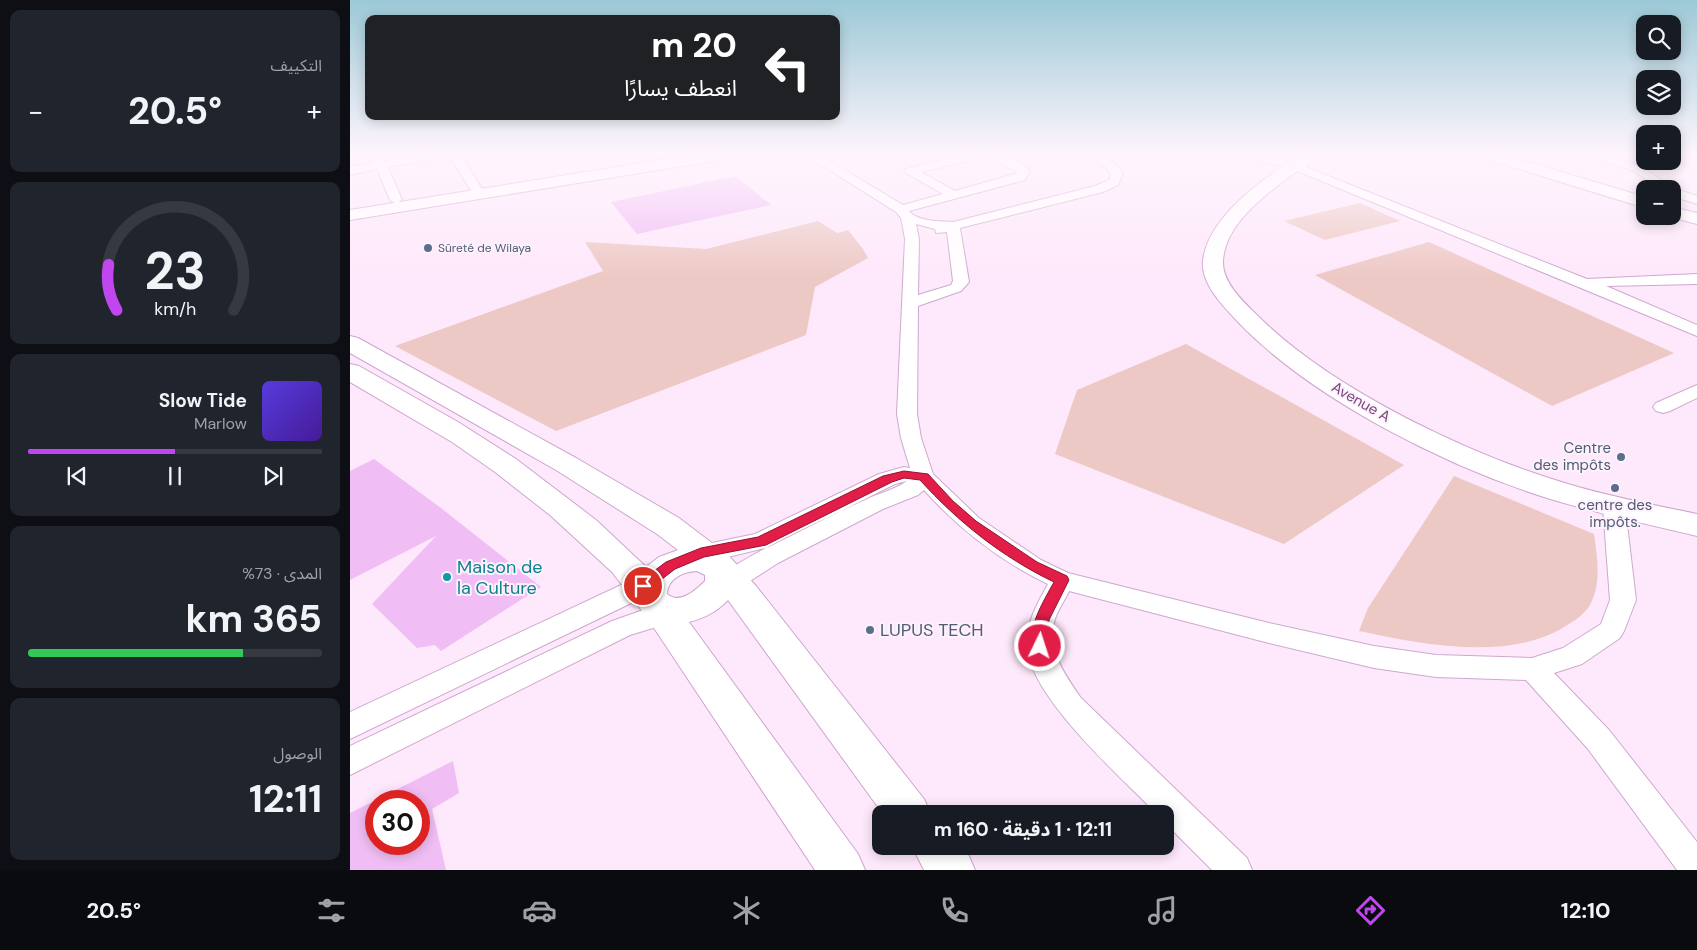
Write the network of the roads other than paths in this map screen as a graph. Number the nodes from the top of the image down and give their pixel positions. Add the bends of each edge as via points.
1 (394, 195) edge
2 (435, 195) edge
3 (462, 195) edge
4 (480, 195) edge
5 (868, 195) edge
6 (954, 195) edge
7 (1077, 195) edge
8 (1257, 195) edge
9 (1381, 195) edge
10 (1618, 195) edge
11 (1681, 195) edge
12 (396, 200) junction
13 (1636, 200) edge
14 (1697, 200) edge
15 (350, 207) edge
16 (350, 211) edge
17 (1681, 215) edge
18 (350, 216) edge
19 (1697, 219) edge
20 (907, 222) junction
21 (953, 226) junction
22 (1697, 279) edge
23 (1583, 283) junction
24 (910, 302) junction
25 (1697, 331) edge
26 (350, 343) edge
27 (350, 371) edge
28 (1697, 391) edge
29 (1663, 407) dead end
30 (911, 438) junction
31 (924, 476) junction
32 (893, 487) junction
33 (949, 504) junction
34 (1614, 507) junction
35 (1697, 526) edge
36 (1062, 580) junction
37 (683, 585) junction
38 (1532, 669) junction
39 (350, 726) edge
40 (350, 762) edge
41 (903, 805) edge
42 (941, 855) edge
43 (1697, 868) edge
44 (842, 870) edge
45 (952, 870) edge
46 (1235, 870) edge

1 - 12 street
2 - 12 street
3 - 16 street
4 - 18 street
5 - 20 street
6 - 20 street
7 - 21 street
8 - 34 street, Avenue A via 1223,232 1212,260 1217,279 1230,300 1285,354 1379,414 1448,449 1537,484
9 - 23 street
10 - 13 street
11 - 14 street
12 - 15 street
17 - 19 street
20 - 21 street
20 - 21 street
20 - 24 street
21 - 24 street via 961,282 956,288
22 - 23 street
23 - 25 street
24 - 30 street via 906,414
26 - 37 street via 566,464 668,526
27 - 37 street via 460,435 496,460 593,534 622,561
28 - 29 street
30 - 31 street
30 - 32 street
31 - 32 street via 910,490
31 - 33 street
32 - 33 street
32 - 37 street via 761,541
32 - 37 street via 857,512 770,557
33 - 36 street via 999,544 1032,566
34 - 35 street, Avenue A
34 - 38 street via 1623,600 1611,631 1572,656
36 - 38 street via 1374,657 1436,666
36 - 46 street via 1042,620 1040,646 1049,674 1071,707
37 - 39 street
37 - 40 street via 621,628
37 - 41 street via 750,603
37 - 44 street
38 - 43 street via 1607,750 1666,832
42 - 45 street

